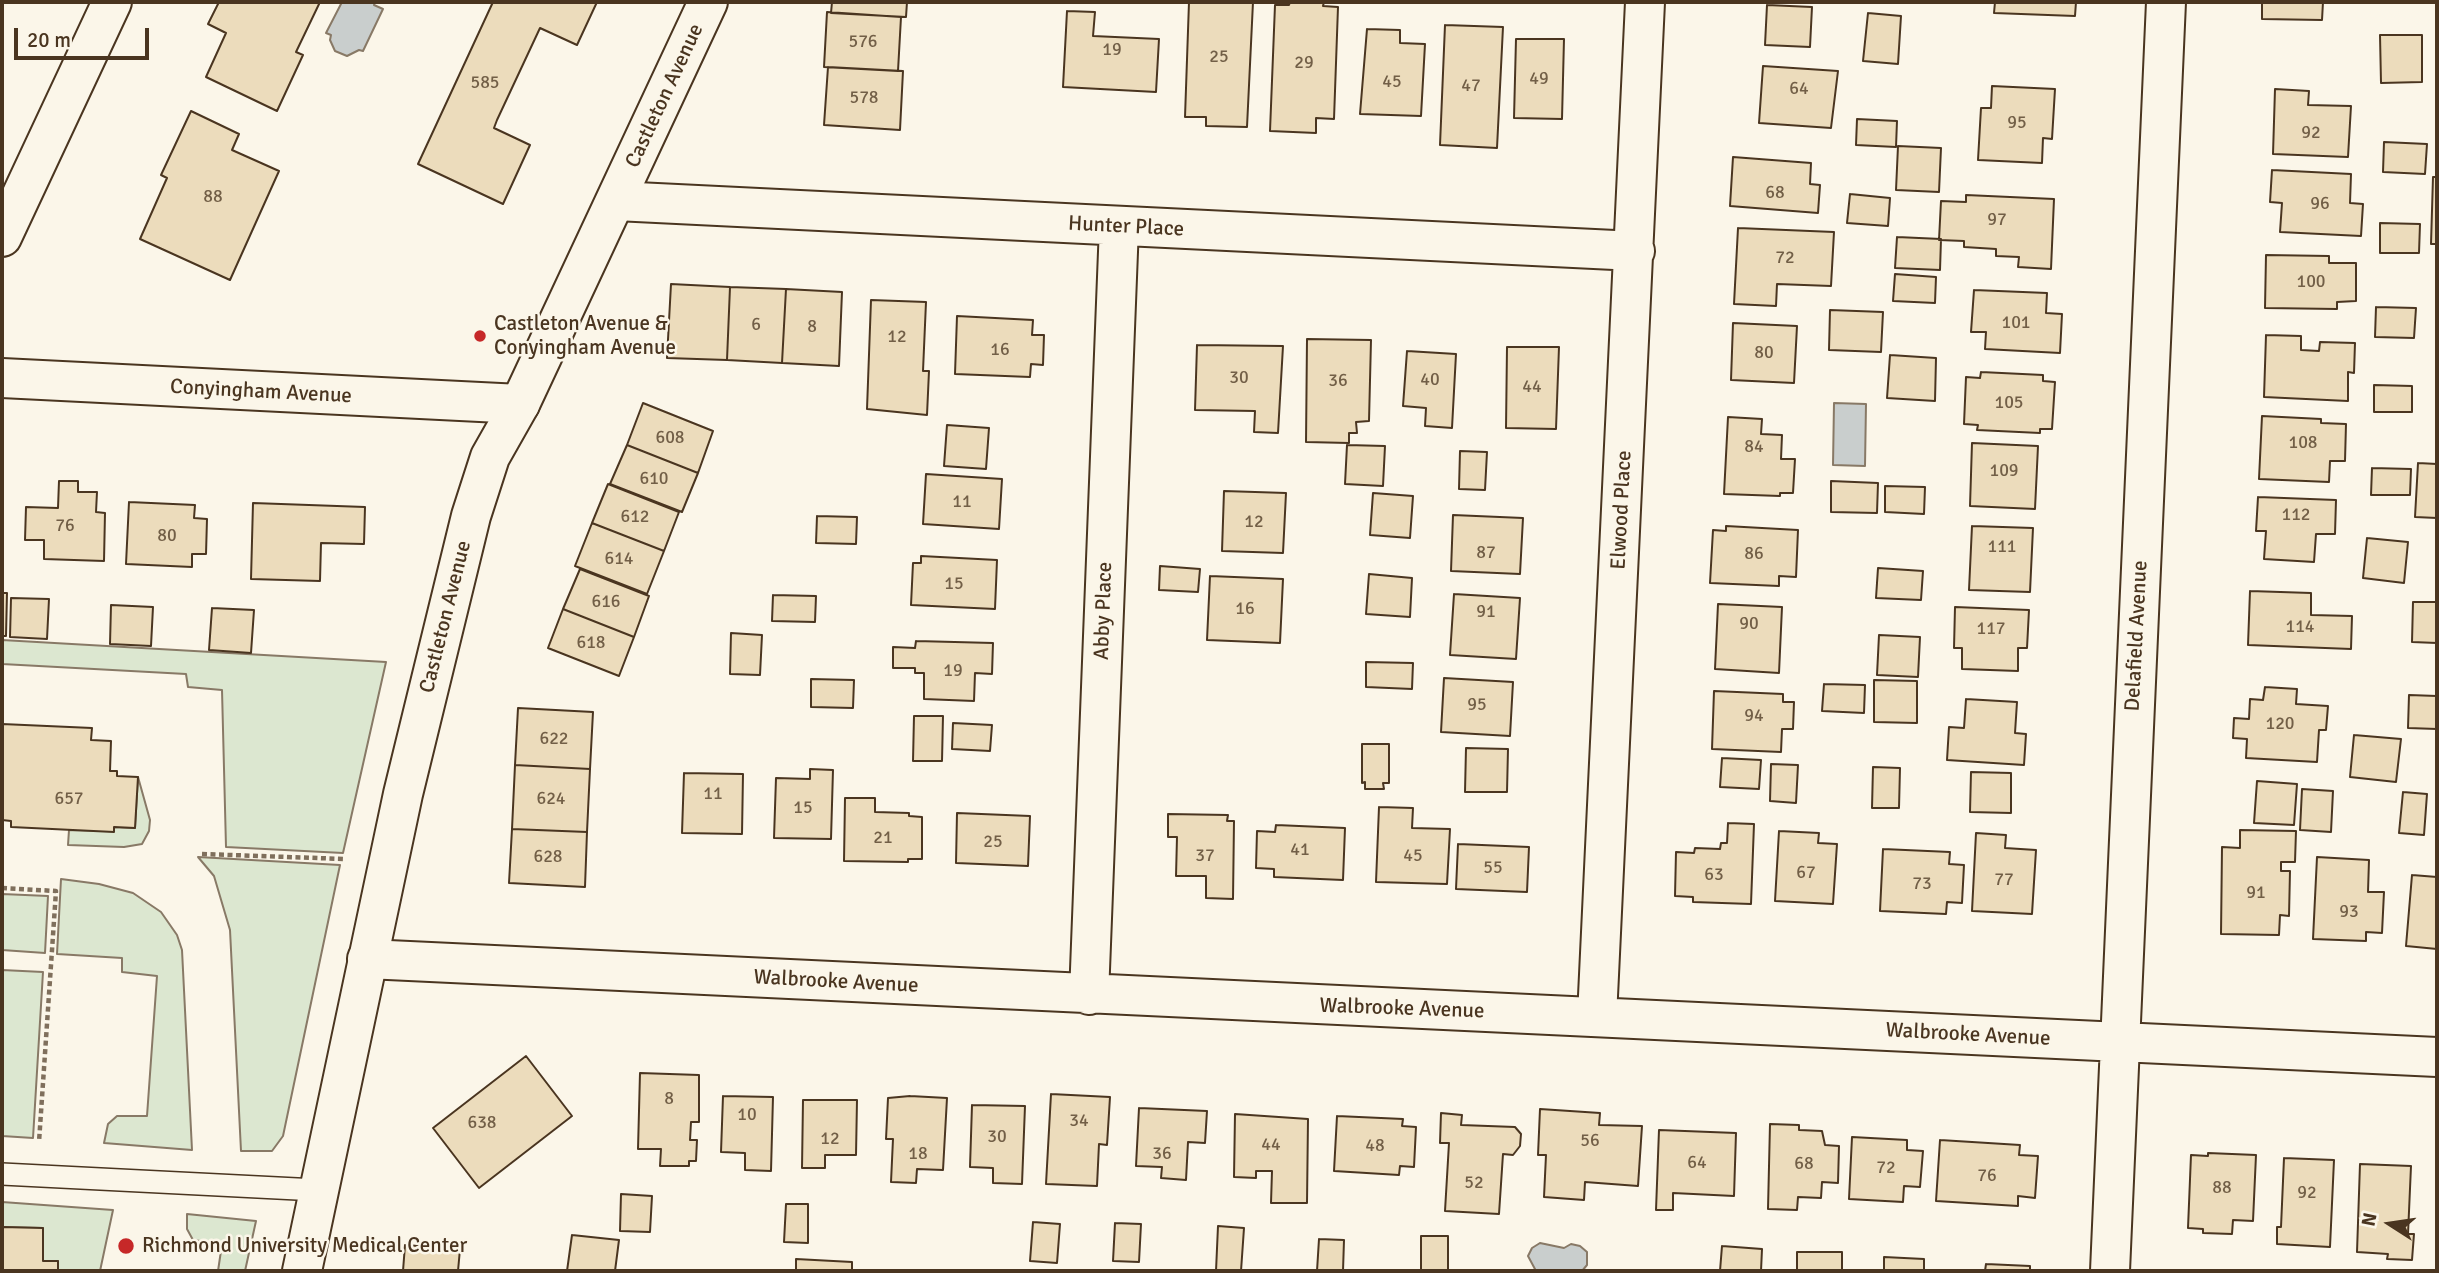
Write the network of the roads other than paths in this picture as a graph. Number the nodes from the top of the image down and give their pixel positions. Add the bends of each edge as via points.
1 (112, 2) edge
2 (708, 2) edge
3 (1645, 2) edge
4 (2166, 2) edge
5 (616, 201) junction
6 (1119, 226) junction
7 (2, 237) edge
8 (1635, 251) junction
9 (2, 378) edge
10 (520, 404) junction
11 (367, 959) junction
12 (1089, 995) junction
13 (1597, 1017) junction
14 (2119, 1042) junction
15 (2437, 1057) edge
16 (2, 1174) edge
17 (317, 1190) junction
18 (302, 1271) edge
19 (2110, 1271) edge

1 - 7 street
2 - 5 street, Castleton Avenue
3 - 8 street, Elwood Place
4 - 14 street, Delafield Avenue
5 - 6 street, Hunter Place
5 - 10 street, Castleton Avenue
6 - 8 street, Hunter Place
6 - 12 street, Abby Place
8 - 13 street, Elwood Place
9 - 10 street, Conyingham Avenue
10 - 11 street, Castleton Avenue via 491,457 471,516
11 - 12 street, Walbrooke Avenue
11 - 17 street, Castleton Avenue
12 - 13 street, Walbrooke Avenue
13 - 14 street, Walbrooke Avenue
14 - 15 street, Walbrooke Avenue
14 - 19 street, Delafield Avenue
16 - 17 lane
17 - 18 street, Castleton Avenue

